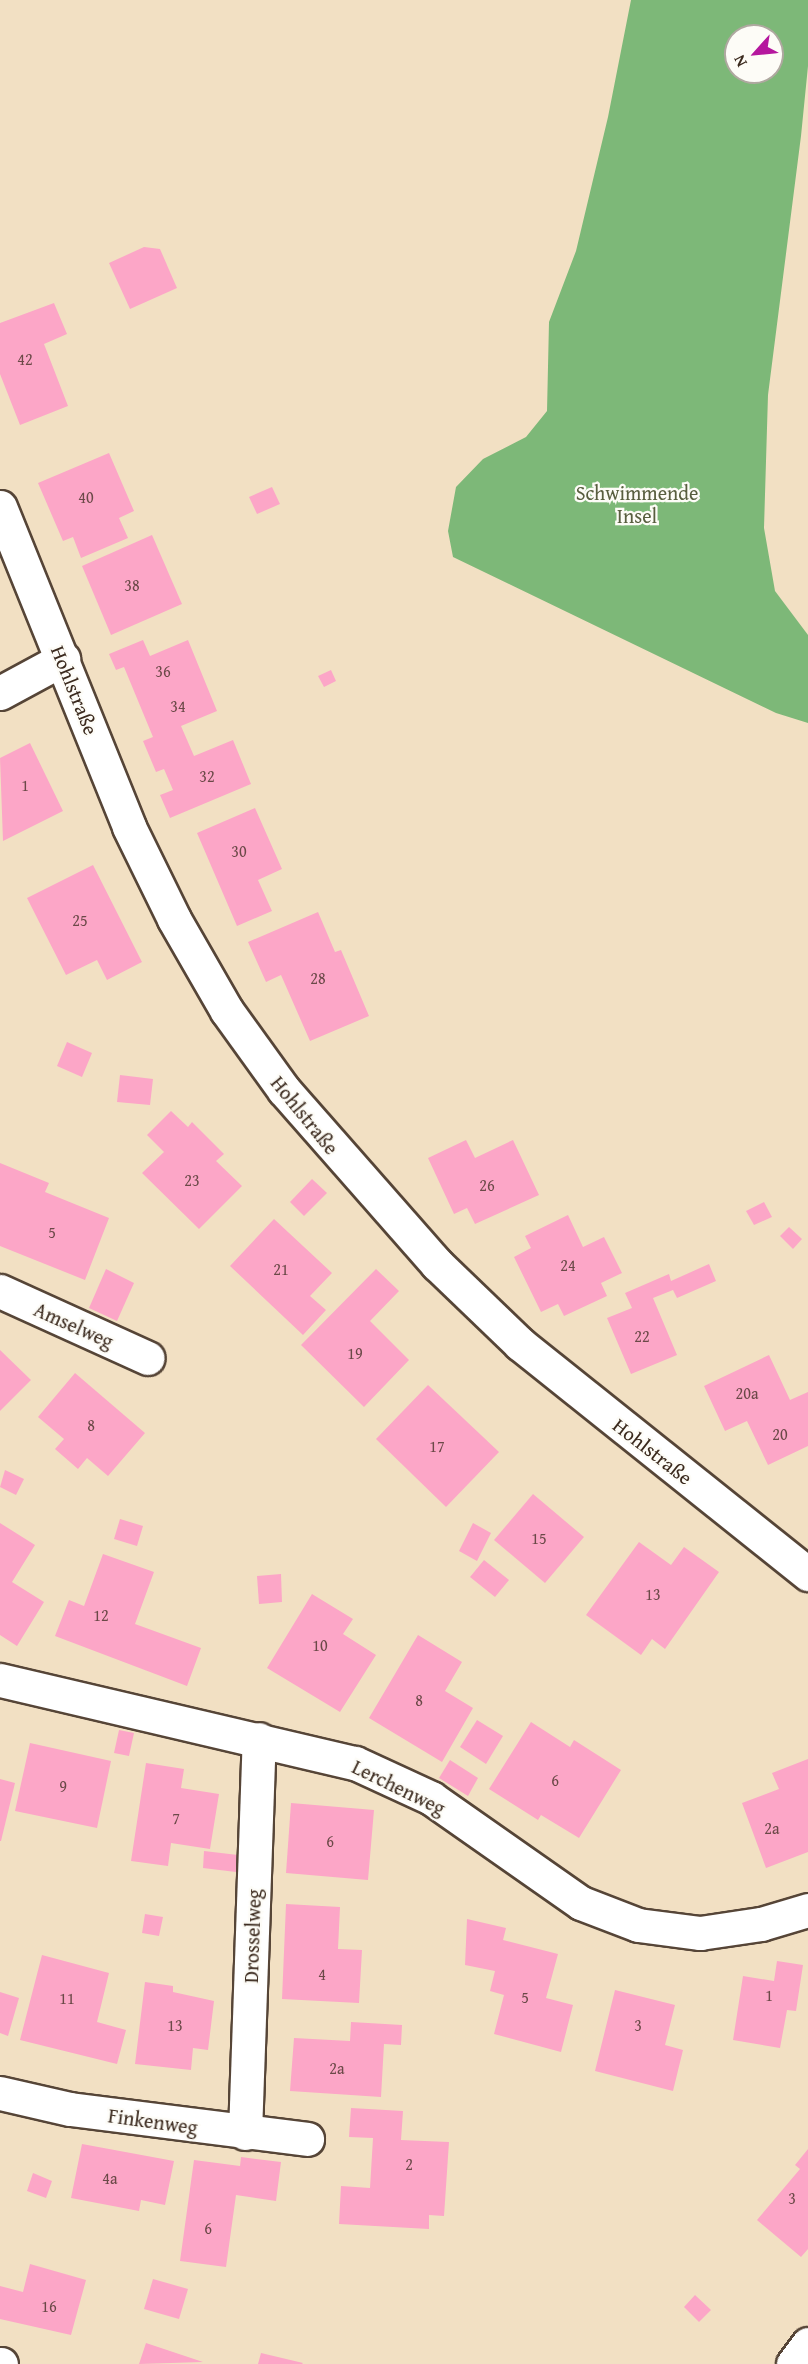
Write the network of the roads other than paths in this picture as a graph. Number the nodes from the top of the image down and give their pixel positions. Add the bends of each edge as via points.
1 (0, 507) edge
2 (63, 659) junction
3 (0, 693) edge
4 (0, 1292) edge
5 (148, 1358) dead end
6 (808, 1574) edge
7 (0, 1680) edge
8 (259, 1740) junction
9 (808, 1910) edge
10 (0, 2093) edge
11 (245, 2133) junction
12 (307, 2139) dead end
13 (808, 2344) edge
14 (793, 2364) edge

1 - 2 street, Hohlstraße
2 - 3 street
2 - 6 street, Hohlstraße via 129,827 174,919 227,1011 284,1090 437,1264 520,1344
4 - 5 street, Amselweg
7 - 8 street, Lerchenweg
8 - 9 street, Lerchenweg via 355,1762 431,1798 581,1903 638,1925 700,1933 761,1924
8 - 11 street, Drosselweg
10 - 11 street, Finkenweg via 70,2109
11 - 12 street, Finkenweg
13 - 14 street

